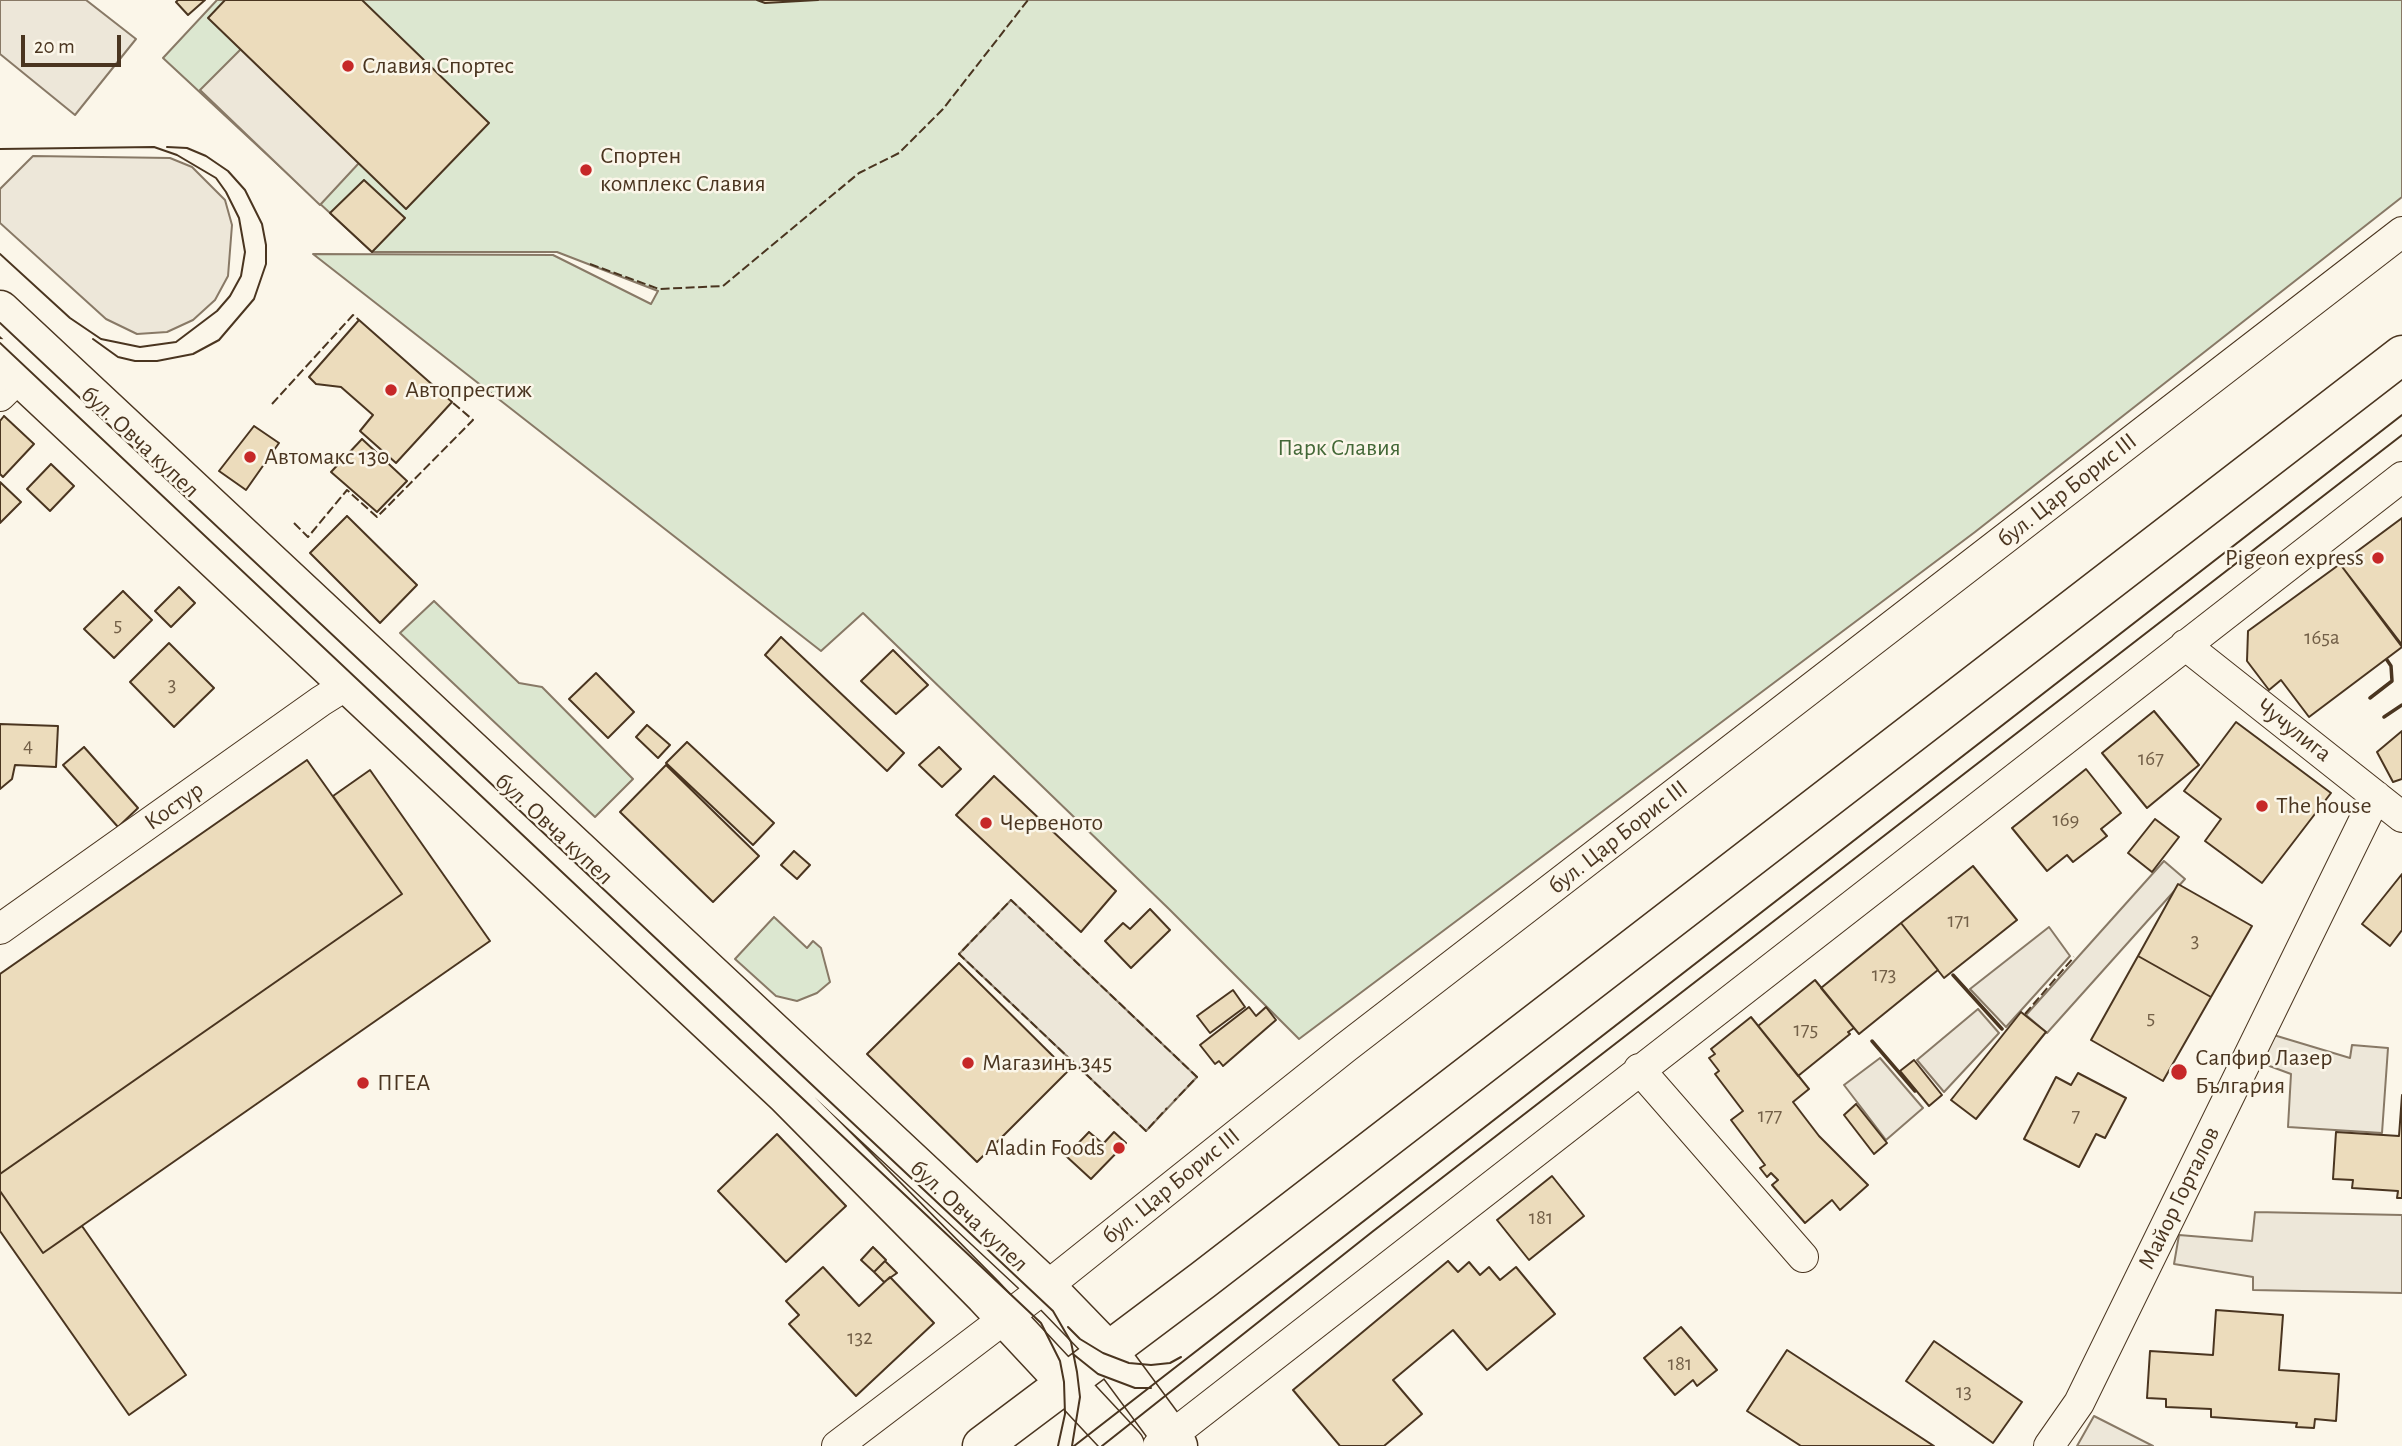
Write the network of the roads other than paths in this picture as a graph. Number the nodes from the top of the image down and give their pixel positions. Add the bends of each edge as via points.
1 (2402, 232) edge
2 (0, 310) edge
3 (2402, 355) edge
4 (16, 371) edge
5 (2402, 477) edge
6 (2185, 645) junction
7 (364, 674) junction
8 (2376, 796) junction
9 (2402, 817) edge
10 (0, 929) edge
11 (1639, 1069) junction
12 (1803, 1257) dead end
13 (1045, 1287) junction
14 (1005, 1317) junction
15 (1107, 1350) junction
16 (1065, 1381) junction
17 (1169, 1442) edge
18 (837, 1446) edge
19 (982, 1446) edge
20 (1125, 1446) edge
21 (2049, 1446) edge

1 - 13 street, бул. Цар Борис III via 1356,1039
2 - 4 main road, бул. Овча купел
3 - 15 main road
4 - 7 main road, бул. Овча купел
5 - 6 street
6 - 8 street, Чучулига
6 - 11 street
7 - 10 street, Костур
7 - 13 main road, бул. Овча купел
7 - 14 main road, бул. Овча купел
8 - 9 street, Чучулига
8 - 21 street, Майор Горталов via 2085,1391
11 - 12 street
11 - 17 street
13 - 14 street, бул. Цар Борис III
13 - 15 main road, бул. Овча купел
14 - 16 main road, бул. Овча купел
14 - 18 street, бул. Цар Борис III
15 - 16 main road
15 - 17 main road, бул. Овча купел
16 - 19 main road
16 - 20 main road, бул. Овча купел

